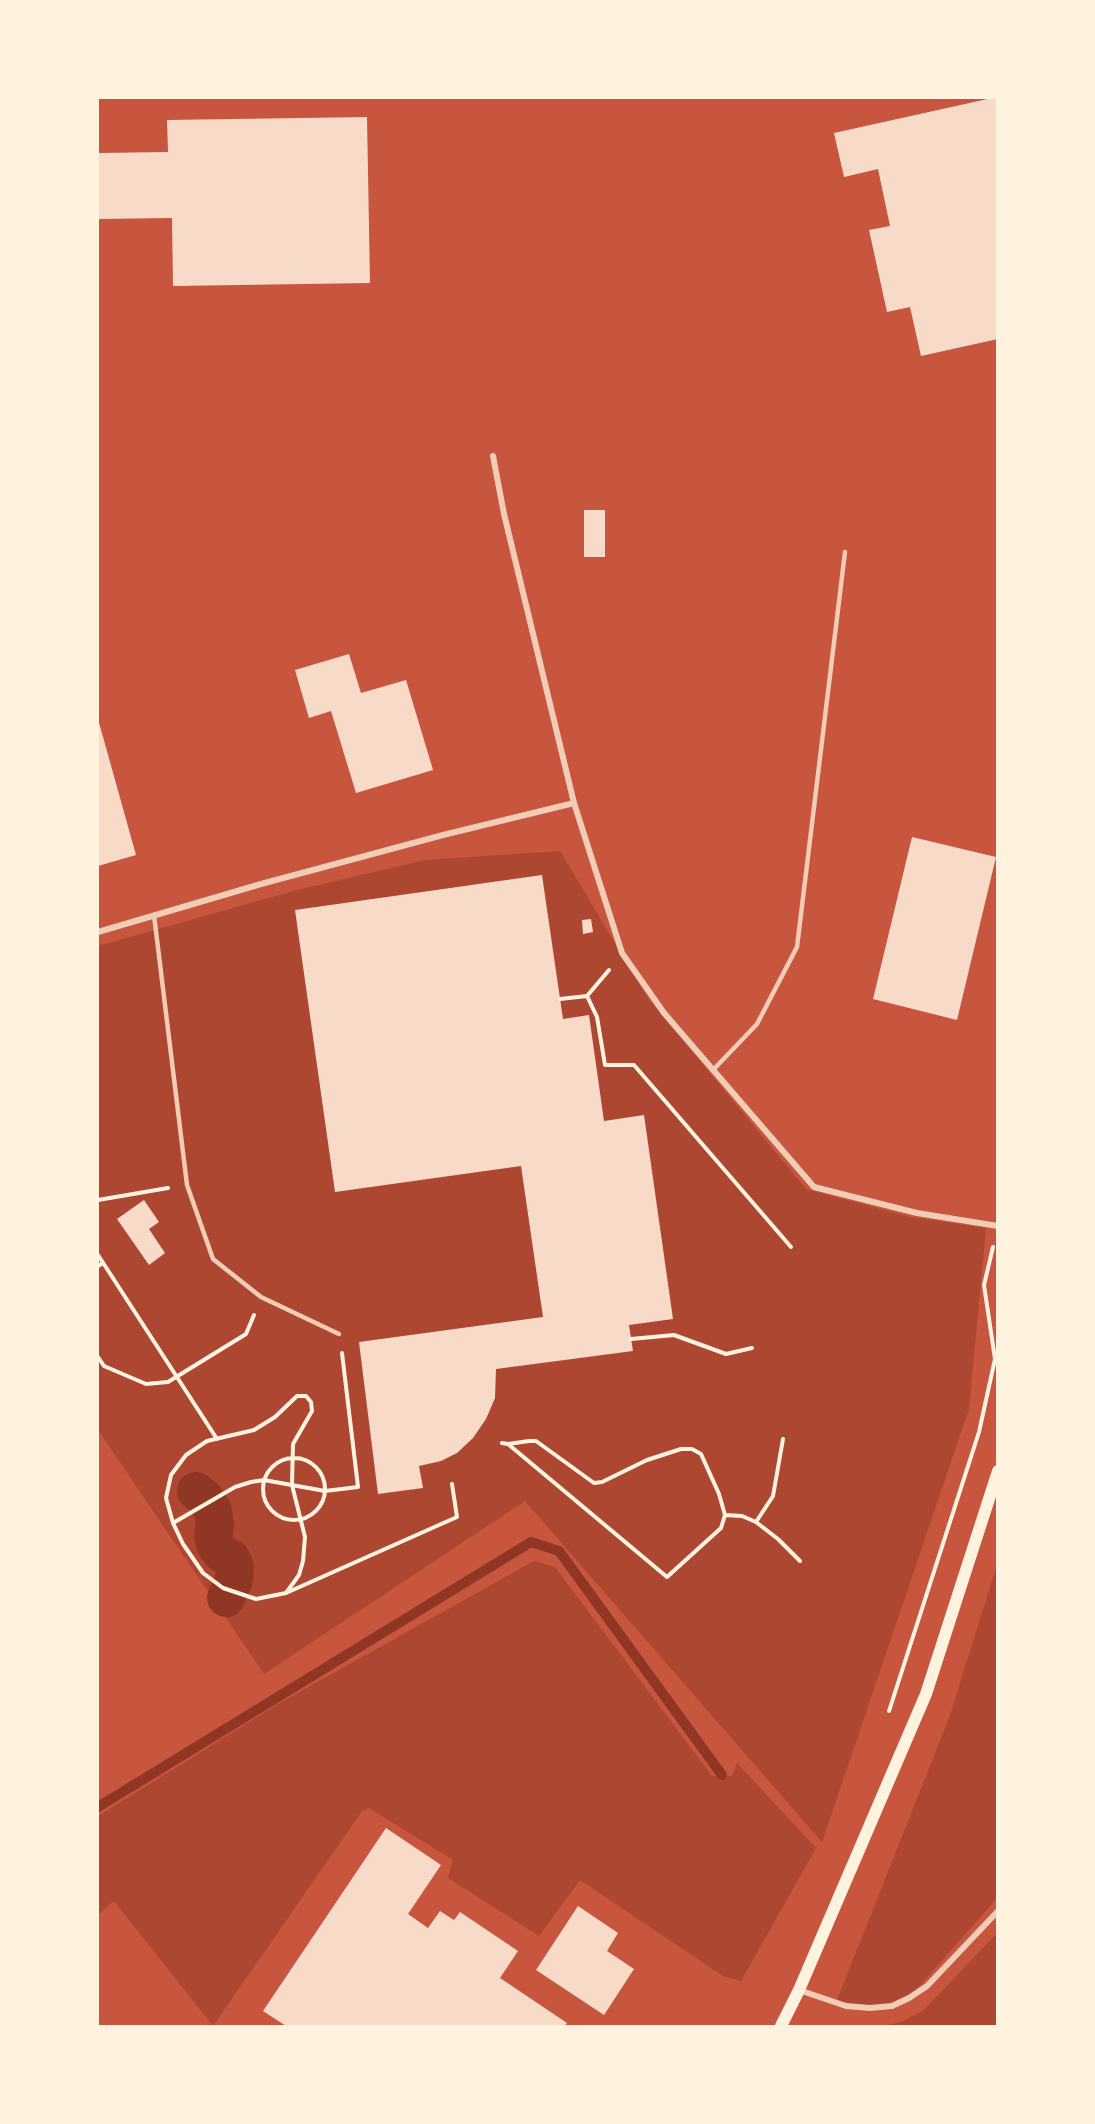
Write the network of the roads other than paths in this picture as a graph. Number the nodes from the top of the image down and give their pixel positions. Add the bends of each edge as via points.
1 (493, 456) dead end
2 (844, 552) dead end
3 (574, 803) junction
4 (154, 915) junction
5 (98, 932) edge
6 (713, 1070) junction
7 (998, 1226) edge
8 (339, 1334) road end
9 (998, 1471) edge
10 (998, 1911) edge
11 (799, 1990) junction
12 (782, 2026) edge

1 - 3 street
2 - 6 lane via 797,947 757,1024
3 - 4 street
3 - 6 street via 622,953 664,1013
4 - 5 street
4 - 8 lane via 187,1185 213,1259 261,1297
6 - 7 street via 814,1187 917,1214
9 - 11 main road via 926,1694
10 - 11 street via 927,1986 892,2006 846,2006
11 - 12 main road

